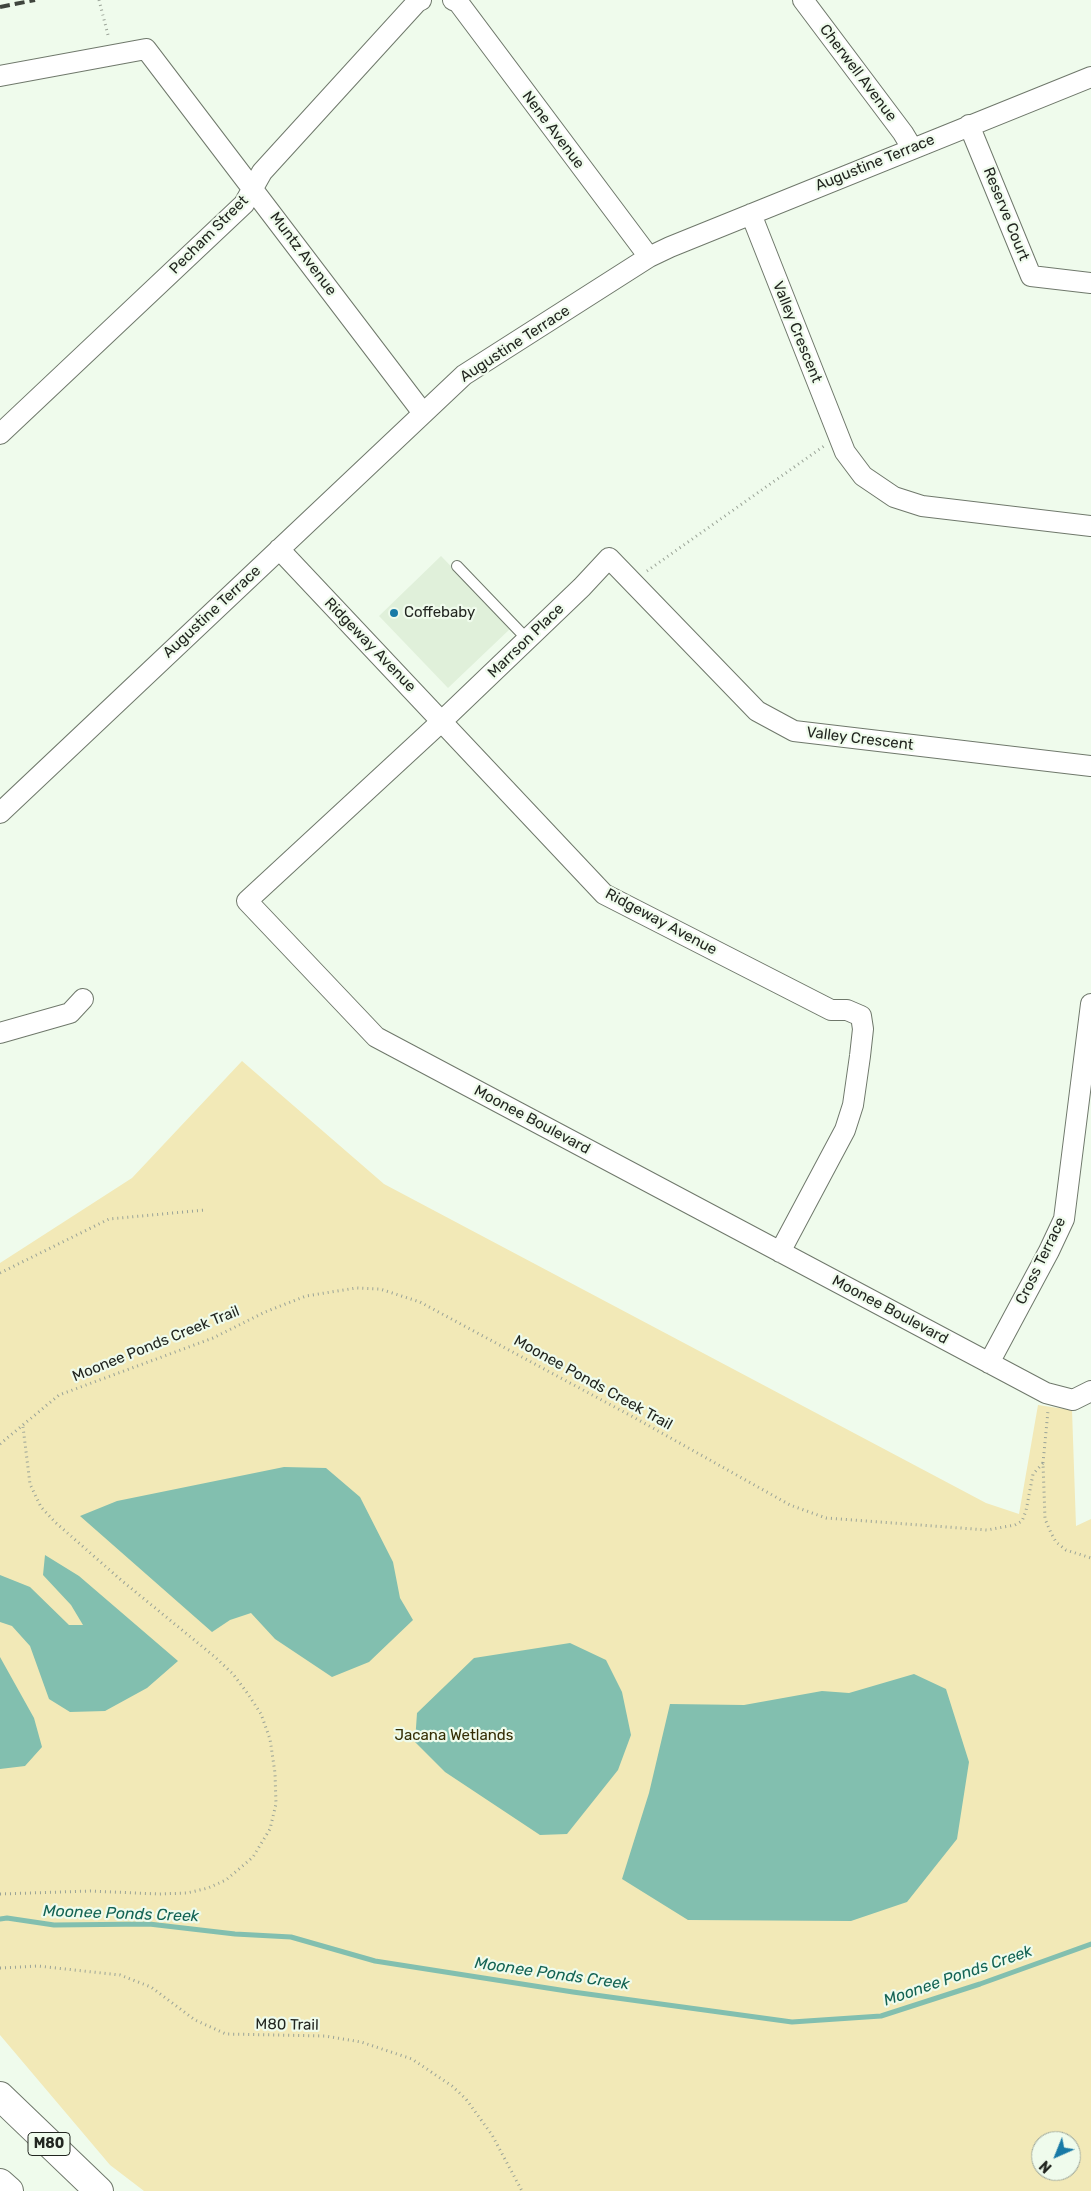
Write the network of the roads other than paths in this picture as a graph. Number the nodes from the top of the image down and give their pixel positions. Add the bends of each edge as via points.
1 (421, 0) edge
2 (803, 0) edge
3 (456, 1) edge
4 (0, 76) edge
5 (1091, 77) edge
6 (968, 125) junction
7 (912, 148) junction
8 (253, 188) junction
9 (751, 214) junction
10 (649, 257) junction
11 (1091, 283) edge
12 (423, 413) junction
13 (0, 434) edge
14 (1091, 526) edge
15 (279, 549) junction
16 (609, 558) joint
17 (457, 566) dead end
18 (527, 640) junction
19 (442, 721) junction
20 (1091, 766) edge
21 (0, 813) edge
22 (83, 999) dead end
23 (1091, 1004) edge
24 (0, 1033) edge
25 (780, 1252) junction
26 (989, 1363) junction
27 (1091, 1391) edge
28 (0, 2096) edge
29 (0, 2183) edge
30 (9, 2191) edge
31 (99, 2191) edge

1 - 8 street, Pecham Street via 262,172
2 - 7 street, Cherwell Avenue
3 - 10 street, Nene Avenue
4 - 8 street, Muntz Avenue via 146,49
5 - 6 street, Augustine Terrace
6 - 7 street, Augustine Terrace
6 - 11 street, Reserve Court via 1031,276
7 - 9 street, Augustine Terrace
8 - 12 street, Muntz Avenue
8 - 13 street, Pecham Street via 244,204
9 - 10 street, Augustine Terrace
9 - 14 street, Valley Crescent via 845,452 863,476 894,497 922,506
10 - 12 street, Augustine Terrace via 464,376
12 - 15 street, Augustine Terrace
15 - 19 street, Ridgeway Avenue
15 - 21 street, Augustine Terrace
16 - 18 street, Marrson Place
16 - 20 street, Valley Crescent via 757,711 794,731
17 - 18 lane
18 - 19 street, Marrson Place
19 - 25 street, Ridgeway Avenue via 604,894 830,1010 847,1010 861,1016 860,1056 853,1105 845,1130
19 - 25 street, Moonee Boulevard via 247,901 376,1037
22 - 24 street via 70,1013
23 - 26 street, Cross Terrace via 1064,1219
25 - 26 street, Moonee Boulevard
26 - 27 street, Moonee Boulevard via 1046,1393 1073,1400
28 - 31 highway, M80
29 - 30 highway

